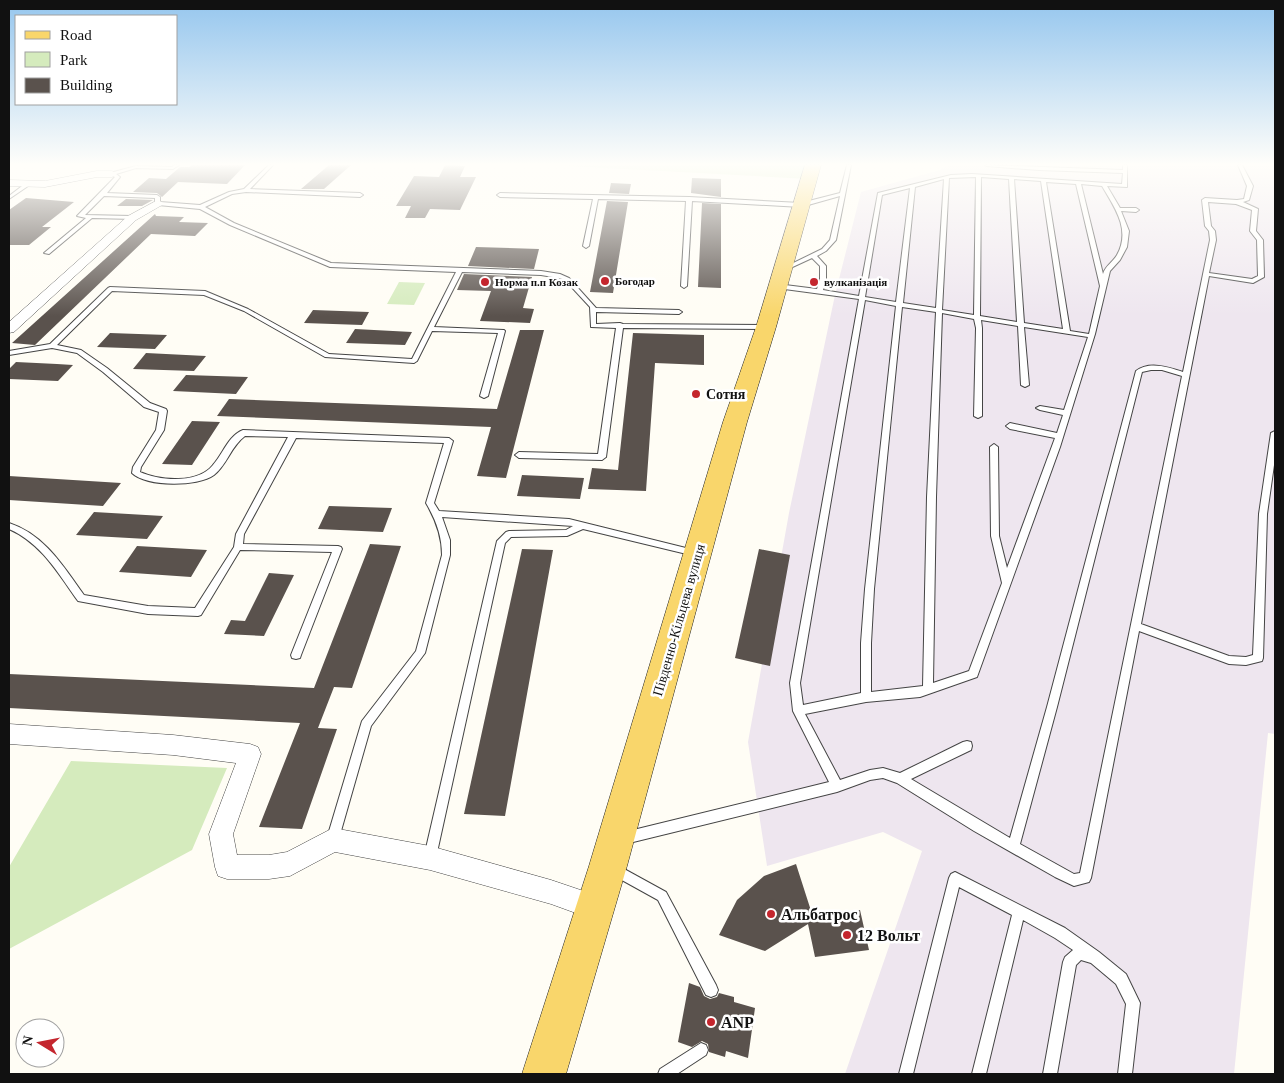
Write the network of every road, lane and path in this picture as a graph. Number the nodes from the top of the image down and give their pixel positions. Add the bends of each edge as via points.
1 (80, 216) edge
2 (136, 216) edge
3 (217, 216) edge
4 (592, 216) edge
5 (688, 216) edge
6 (798, 216) edge
7 (838, 216) edge
8 (876, 216) edge
9 (910, 216) edge
10 (945, 216) edge
11 (978, 216) edge
12 (1013, 216) edge
13 (1049, 216) edge
14 (1085, 216) edge
15 (1120, 216) edge
16 (1207, 216) edge
17 (1254, 216) edge
18 (90, 217) junction
19 (132, 218) junction
20 (586, 246) dead end
21 (47, 253) dead end
22 (813, 256) junction
23 (460, 269) junction
24 (1206, 274) junction
25 (780, 278) junction
26 (684, 286) dead end
27 (1103, 286) junction
28 (819, 291) junction
29 (862, 299) junction
30 (899, 305) junction
31 (594, 310) junction
32 (939, 311) junction
33 (679, 312) dead end
34 (977, 317) junction
35 (620, 324) junction
36 (1020, 324) junction
37 (766, 327) junction
38 (9, 329) edge
39 (430, 329) junction
40 (1067, 332) junction
41 (1091, 336) junction
42 (52, 346) junction
43 (9, 353) edge
44 (1186, 375) junction
45 (1025, 385) dead end
46 (484, 396) dead end
47 (1040, 408) dead end
48 (1067, 413) junction
49 (978, 416) dead end
50 (1010, 426) dead end
51 (1275, 433) edge
52 (294, 434) junction
53 (1059, 436) junction
54 (994, 446) dead end
55 (519, 455) dead end
56 (437, 514) junction
57 (582, 525) junction
58 (9, 526) edge
59 (238, 546) junction
60 (699, 554) junction
61 (1006, 583) junction
62 (1136, 626) junction
63 (296, 655) dead end
64 (928, 689) junction
65 (866, 696) junction
66 (798, 711) junction
67 (9, 734) edge
68 (967, 746) dead end
69 (900, 779) junction
70 (837, 786) junction
71 (332, 840) junction
72 (1013, 847) junction
73 (611, 853) junction
74 (430, 858) junction
75 (596, 906) junction
76 (1018, 911) junction
77 (1094, 957) junction
78 (711, 990) dead end
79 (701, 1050) dead end
80 (544, 1074) edge
81 (665, 1074) edge
82 (906, 1074) edge
83 (979, 1074) edge
84 (1050, 1074) edge
85 (1125, 1074) edge

1 - 18 lane
2 - 19 street
3 - 23 lane via 330,265
4 - 20 lane
5 - 26 lane
6 - 25 main road, Південно-Кільцева вулиця
7 - 22 lane via 833,240
8 - 29 lane
9 - 30 lane
10 - 32 lane
11 - 34 lane
12 - 36 lane
13 - 40 lane
14 - 27 lane
15 - 27 lane via 1126,231 1124,248 1107,270
16 - 24 lane via 1213,240
17 - 24 lane via 1253,231 1260,240 1261,277 1253,281
18 - 19 lane
18 - 21 lane
19 - 38 street
22 - 25 lane
22 - 28 lane via 824,266
23 - 31 lane via 560,276
23 - 39 lane
24 - 44 lane
25 - 28 lane
25 - 37 main road, Південно-Кільцева вулиця
27 - 41 lane
28 - 29 lane
29 - 30 lane
29 - 66 lane via 795,683
30 - 32 lane
30 - 65 lane via 874,544 865,664
31 - 33 lane
31 - 35 lane via 593,326
32 - 34 lane
32 - 64 lane via 929,568
34 - 36 lane
34 - 49 lane
35 - 37 lane
35 - 55 lane via 602,457
36 - 40 lane
36 - 45 lane
37 - 60 main road, Південно-Кільцева вулиця via 735,422
39 - 42 lane via 414,361 327,356 246,310 205,293 110,289
39 - 46 lane via 502,331
40 - 41 lane
41 - 48 lane
42 - 43 lane
42 - 52 lane via 79,350 147,405 163,411 160,430 137,468 136,473 144,478 196,481 212,473 234,439 243,433
44 - 62 lane
44 - 72 lane via 1154,367 1139,371
47 - 48 lane
48 - 53 lane
50 - 53 lane
51 - 62 lane via 1262,514 1258,658 1229,660
52 - 56 lane via 449,441 430,503
52 - 59 lane via 240,534
53 - 61 lane
54 - 61 lane via 995,536
56 - 57 lane
56 - 71 lane via 446,540 446,555 420,653 366,724
57 - 60 lane
57 - 74 lane via 567,533 509,534 501,541
58 - 59 lane via 43,546 80,598 148,610 198,612
59 - 63 lane via 338,549
60 - 73 main road, Південно-Кільцева вулиця
61 - 64 lane via 973,674
62 - 72 lane via 1085,878 1074,880
64 - 65 lane
65 - 66 lane
66 - 70 lane
67 - 71 street via 173,745 250,754 221,834 227,867 290,864
68 - 69 lane
69 - 70 lane via 883,773
69 - 72 lane
70 - 73 lane
71 - 74 street
73 - 75 main road, Південно-Кільцева вулиця
73 - 78 lane via 662,896
74 - 75 street
75 - 80 main road, Південно-Кільцева вулиця
76 - 77 lane via 1060,933
76 - 82 lane via 955,878
76 - 83 lane
77 - 84 lane via 1079,953 1070,962
77 - 85 lane via 1121,979 1133,1003
79 - 81 lane

